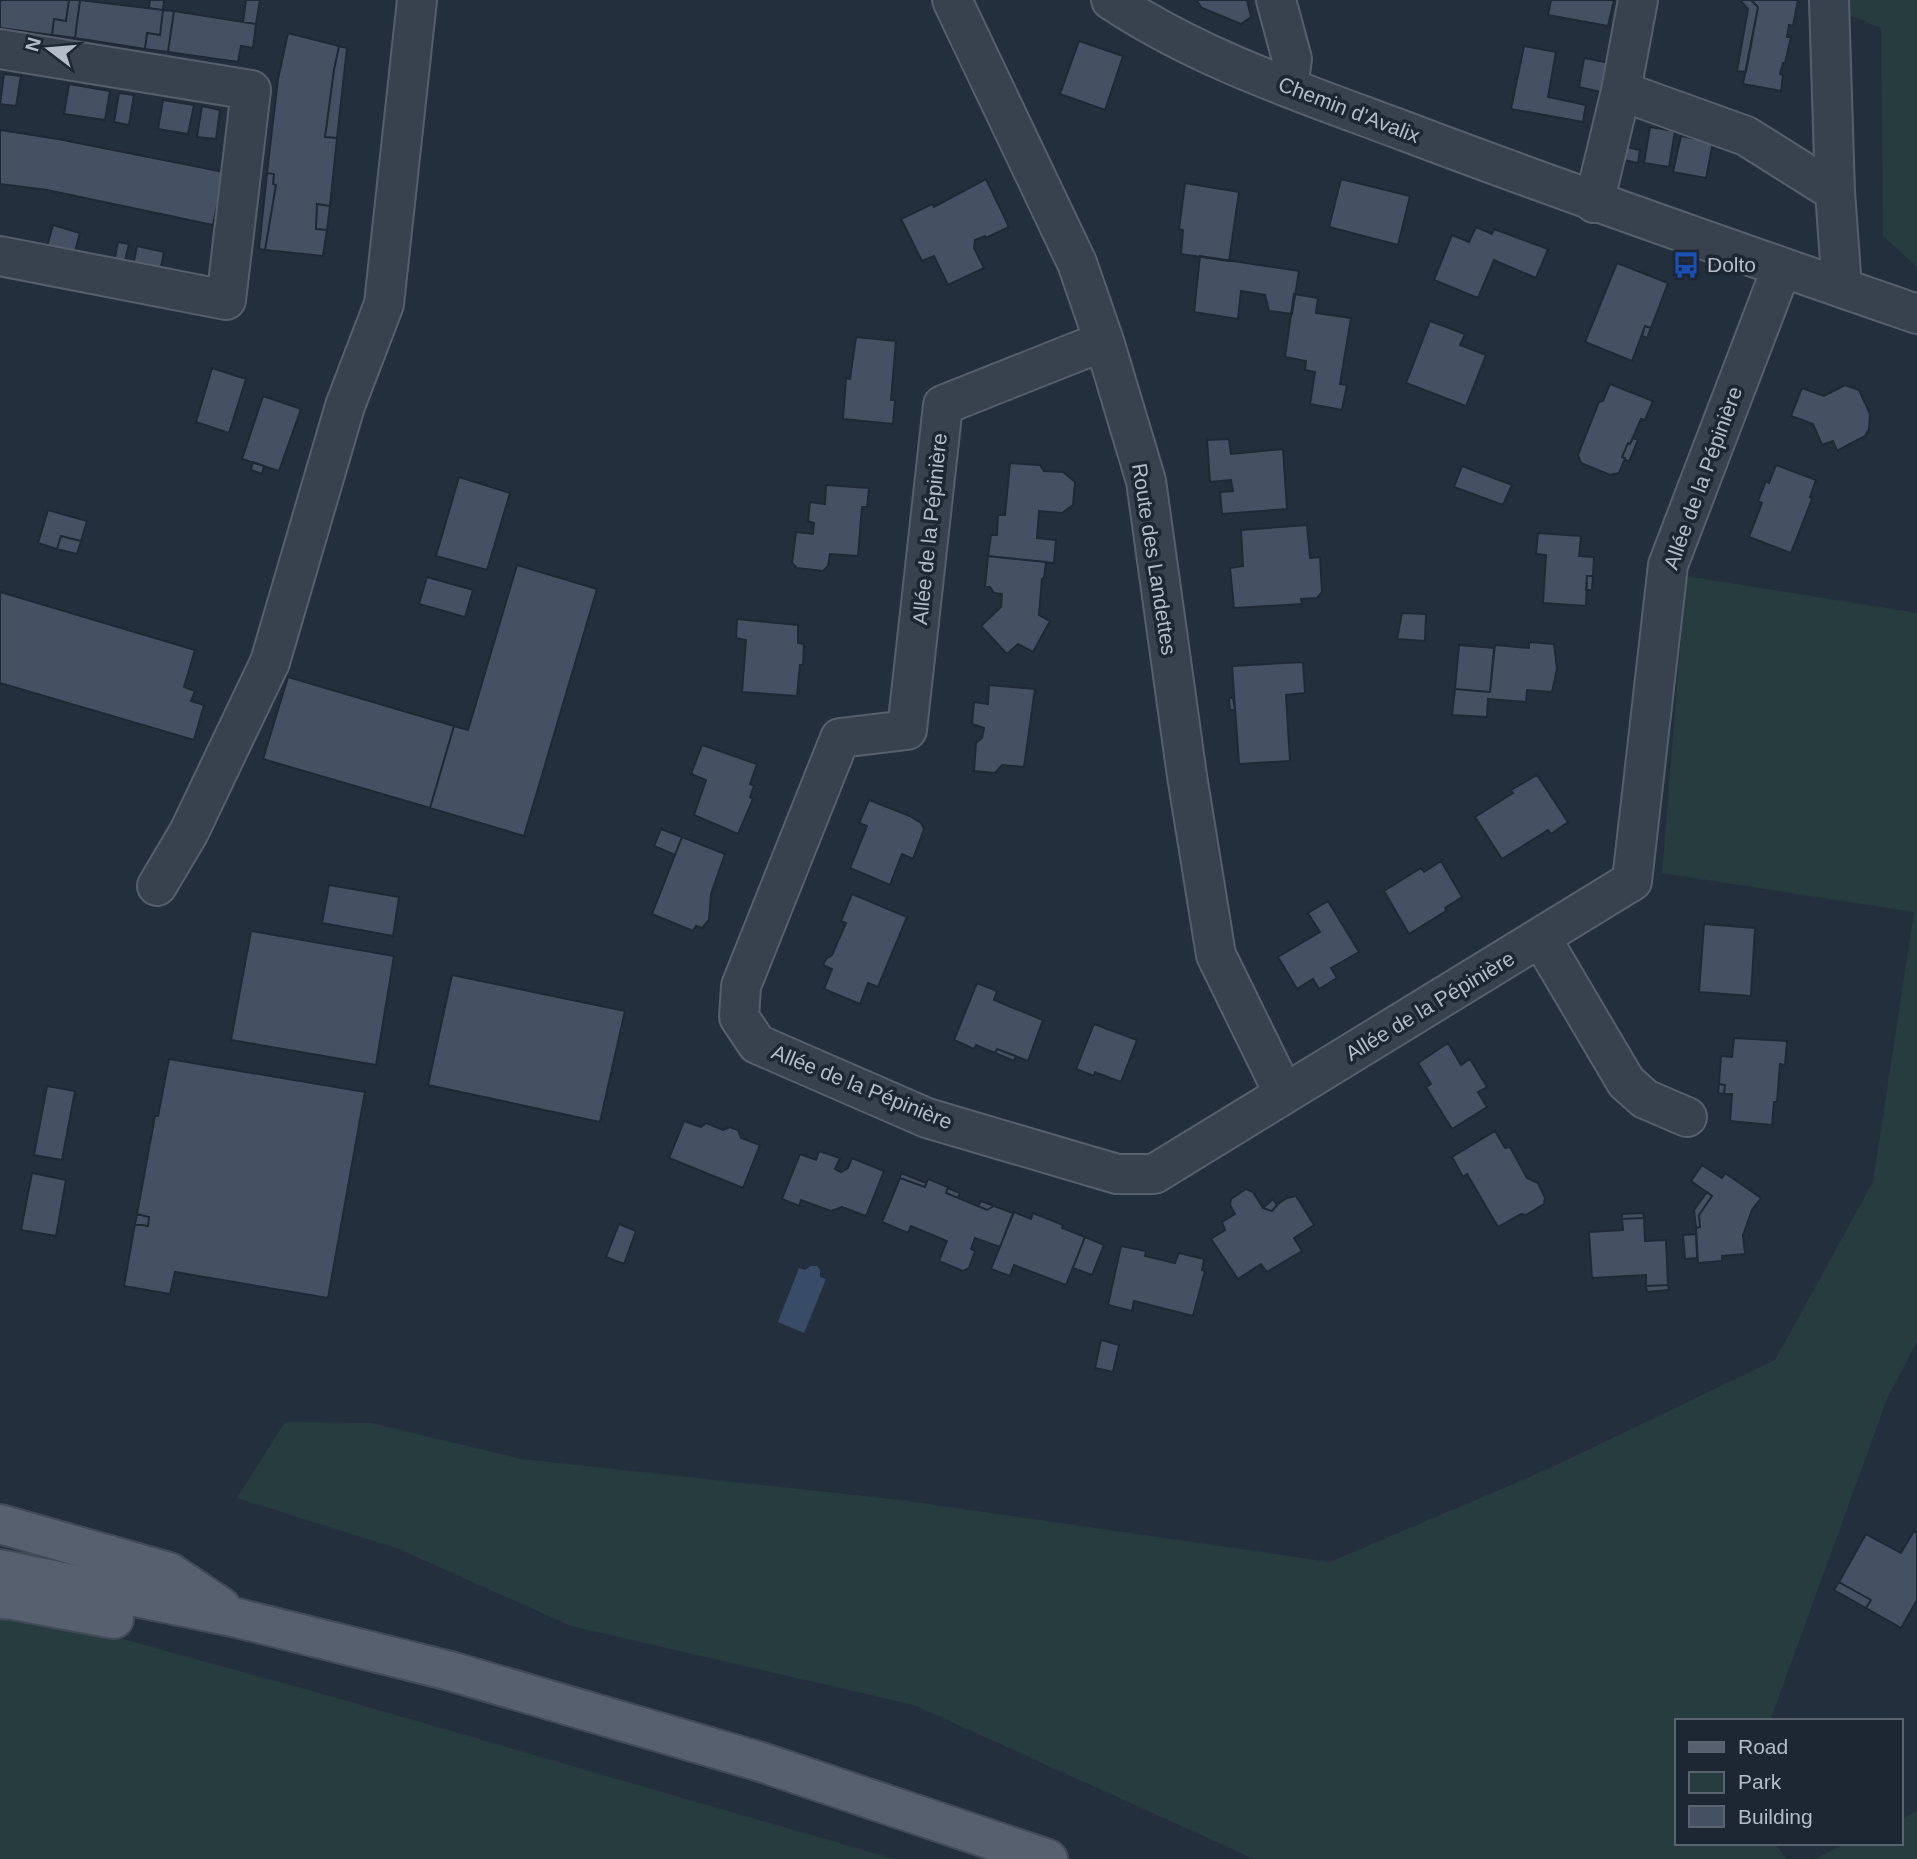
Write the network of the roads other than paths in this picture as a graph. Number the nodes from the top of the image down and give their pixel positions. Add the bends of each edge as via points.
1 (417, 0) edge
2 (952, 0) edge
3 (1111, 0) edge
4 (1276, 0) edge
5 (1638, 0) edge
6 (1829, 0) edge
7 (0, 49) edge
8 (1288, 87) junction
9 (1621, 91) junction
10 (1835, 192) junction
11 (1594, 203) junction
12 (0, 256) edge
13 (1782, 267) junction
14 (1842, 288) junction
15 (1917, 314) edge
16 (1104, 341) junction
17 (157, 886) dead end
18 (1541, 938) junction
19 (1284, 1094) junction
20 (1687, 1117) dead end
21 (0, 1524) edge
22 (0, 1569) edge
23 (0, 1600) edge
24 (237, 1618) junction
25 (1048, 1859) edge

1 - 17 street via 384,304 345,406 270,662 189,832
2 - 16 street, Route des Landettes via 1077,263
3 - 8 street, Chemin d'Avalix via 1201,51
4 - 8 street via 1292,59
5 - 9 street
6 - 10 street
7 - 12 street via 251,90 226,300
8 - 11 street, Chemin d'Avalix
9 - 10 street via 1746,136
9 - 11 street
10 - 14 street
11 - 13 street, Chemin d'Avalix
13 - 14 street, Chemin d'Avalix
13 - 18 street, Allée de la Pépinière via 1668,565 1632,881
14 - 15 street, Chemin d'Avalix
16 - 19 street, Route des Landettes via 1146,481 1216,955
16 - 19 street, Allée de la Pépinière via 943,405 907,730 840,738 741,986 739,1017 757,1044 927,1118 1117,1174 1154,1174
18 - 19 street, Allée de la Pépinière
18 - 20 street via 1626,1082 1645,1099
21 - 24 main road via 169,1572
22 - 24 main road
23 - 24 main road via 156,1626
24 - 25 main road via 450,1671 761,1762

